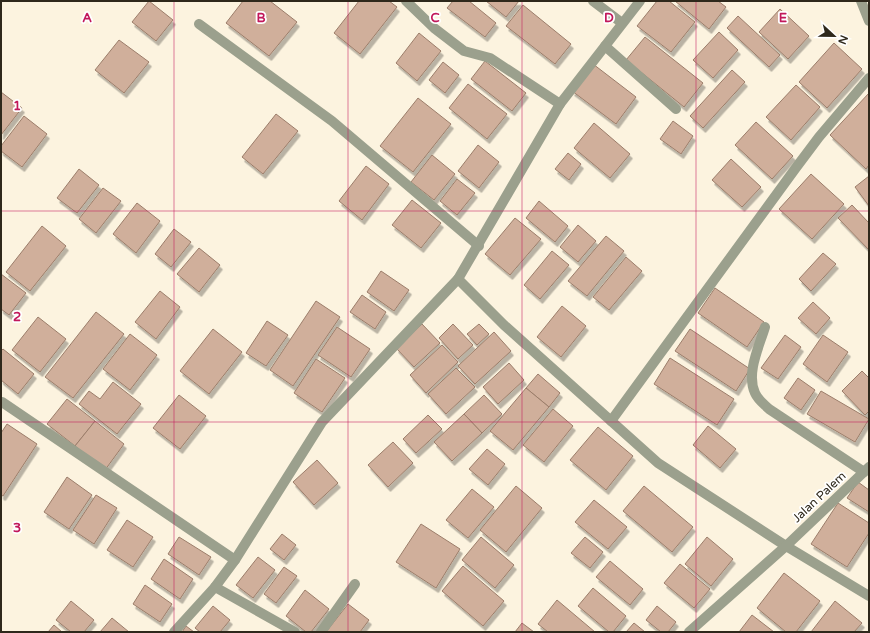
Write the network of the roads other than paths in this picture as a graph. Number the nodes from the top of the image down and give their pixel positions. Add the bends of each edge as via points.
1 (406, 1) edge
2 (593, 1) edge
3 (640, 1) edge
4 (861, 1) edge
5 (869, 21) edge
6 (622, 23) junction
7 (199, 24) dead end
8 (605, 46) junction
9 (869, 78) edge
10 (560, 104) junction
11 (676, 109) dead end
12 (479, 246) junction
13 (458, 279) junction
14 (765, 327) dead end
15 (2, 402) edge
16 (611, 421) junction
17 (867, 470) edge
18 (786, 546) junction
19 (234, 560) junction
20 (355, 584) dead end
21 (215, 587) junction
22 (869, 596) edge
23 (174, 632) edge
24 (296, 632) edge
25 (321, 632) edge
26 (689, 632) edge

1 - 10 street via 434,28 464,51 490,58
2 - 6 street
3 - 6 street
4 - 5 street
6 - 8 street
7 - 12 street via 332,121
8 - 10 street
8 - 11 street
9 - 16 street via 795,169
10 - 12 street
12 - 13 street
13 - 16 street via 504,325
13 - 19 street via 322,422
14 - 17 street via 752,373 752,386 759,400 769,409
15 - 19 street
16 - 18 street via 658,463
17 - 18 street, Jalan Palem
18 - 22 street
18 - 26 street, Jalan Palem
19 - 21 street
20 - 25 street
21 - 23 street
21 - 24 street

